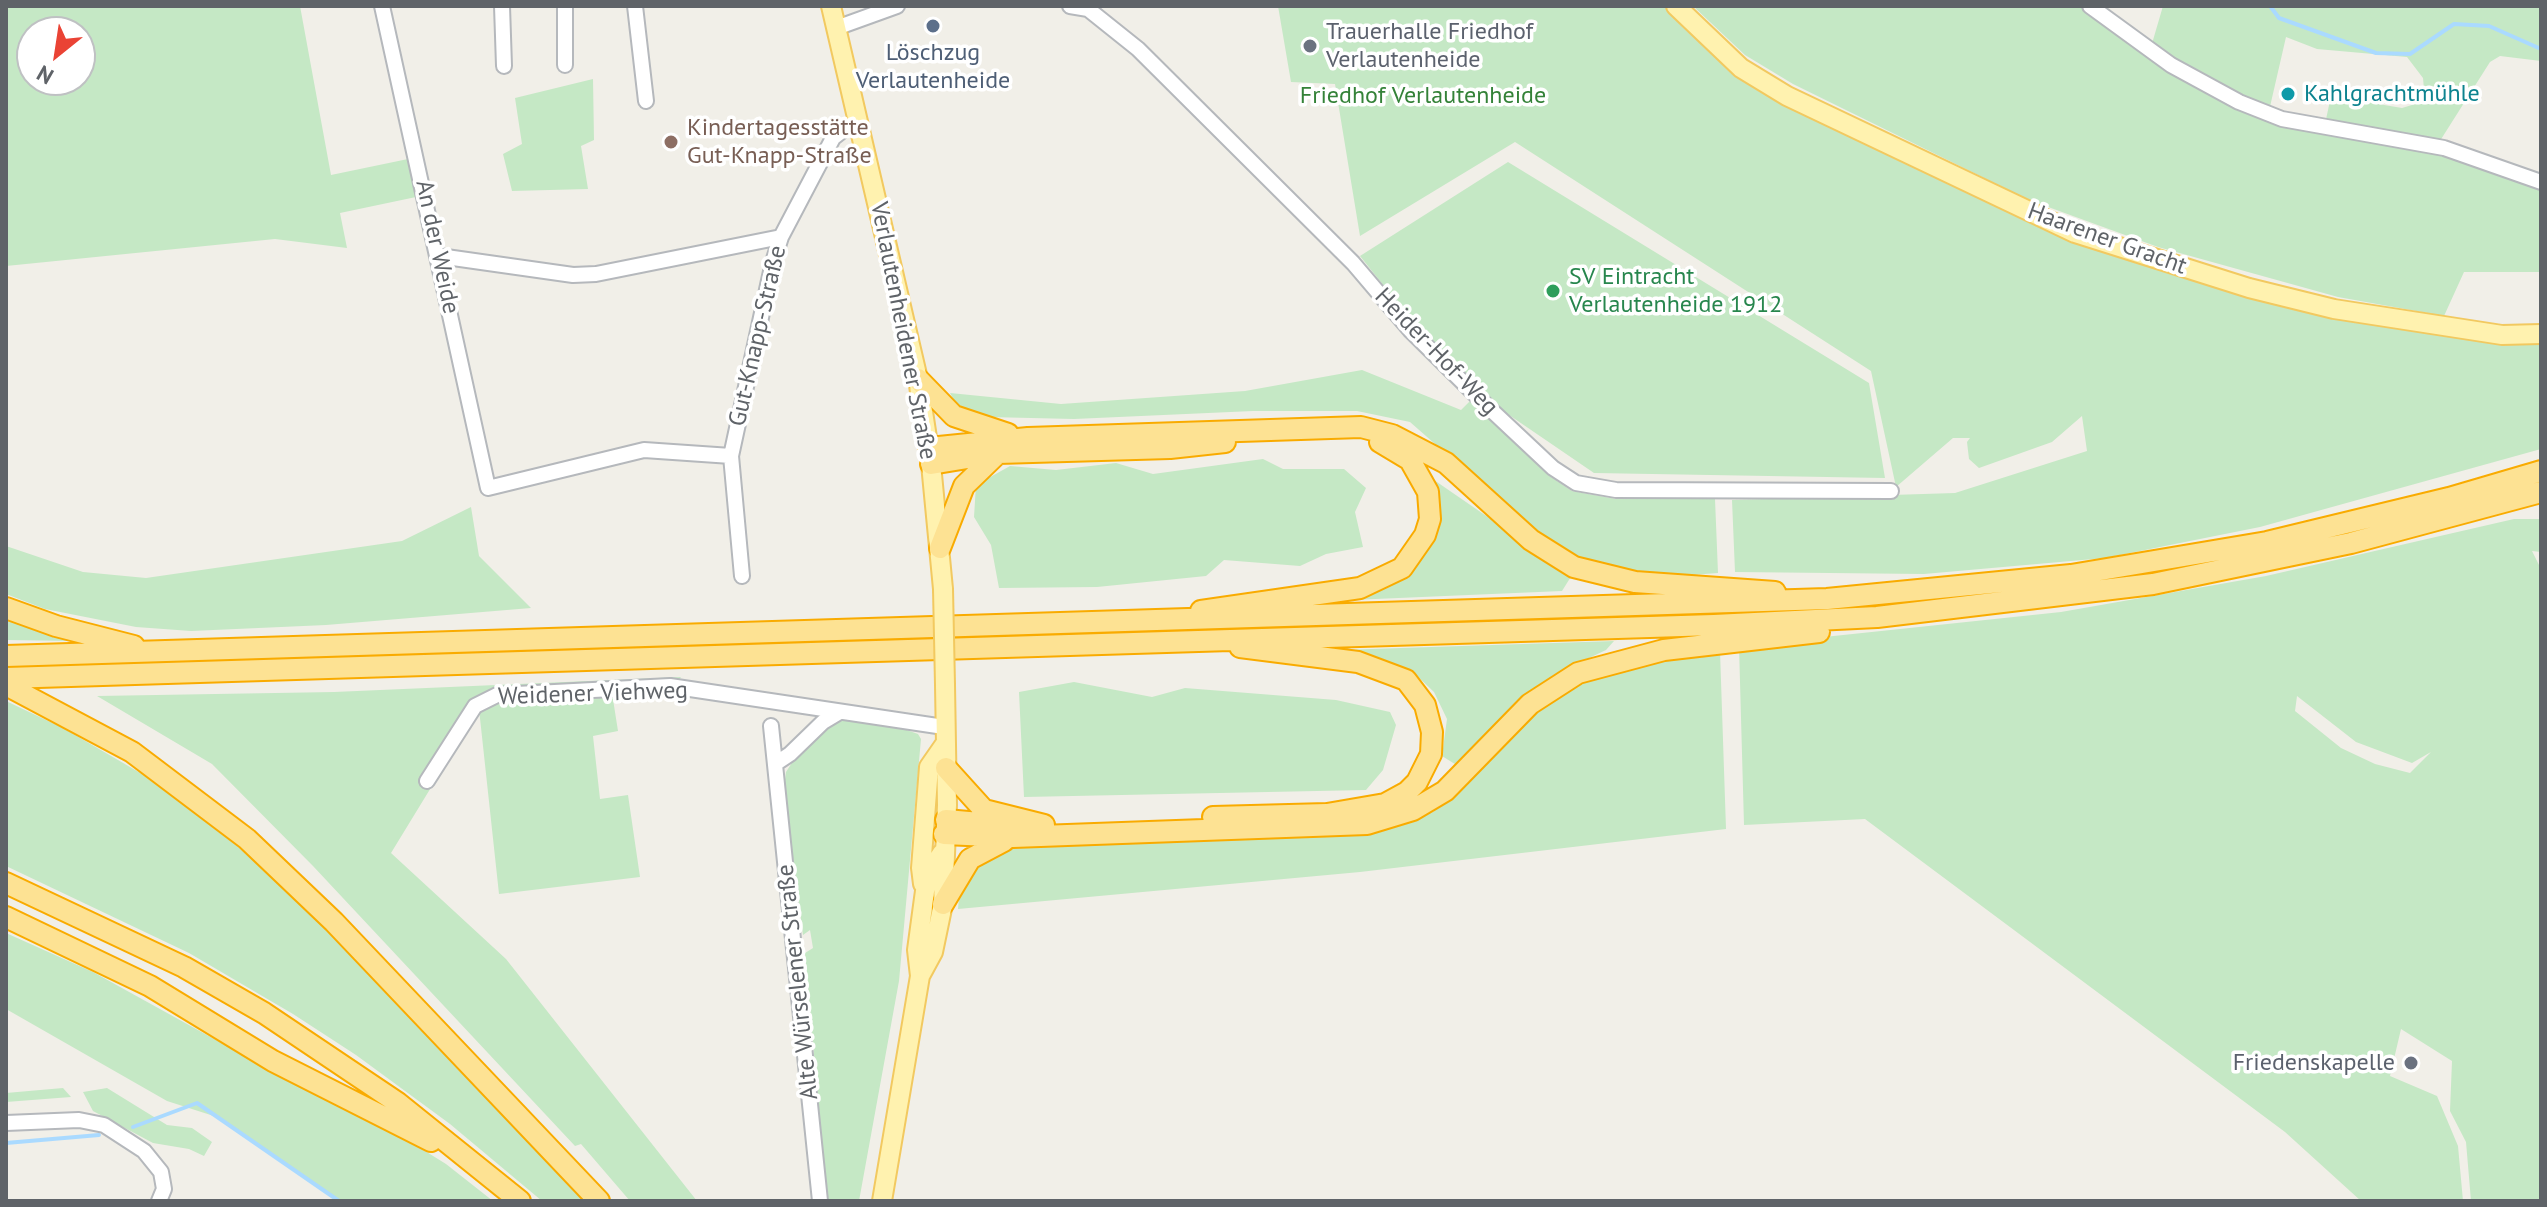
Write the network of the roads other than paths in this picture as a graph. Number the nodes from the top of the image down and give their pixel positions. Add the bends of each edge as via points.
1 (382, 6) edge
2 (502, 6) edge
3 (565, 6) edge
4 (635, 6) edge
5 (831, 6) edge
6 (897, 6) edge
7 (1070, 6) edge
8 (1676, 6) edge
9 (2090, 6) edge
10 (1088, 7) edge
11 (836, 28) junction
12 (565, 65) dead end
13 (504, 66) dead end
14 (646, 101) dead end
15 (858, 124) junction
16 (2541, 182) edge
17 (781, 237) junction
18 (439, 256) junction
19 (2541, 334) edge
20 (918, 379) junction
21 (1028, 438) junction
22 (998, 453) junction
23 (731, 456) junction
24 (930, 456) junction
25 (2541, 471) edge
26 (1891, 491) dead end
27 (2541, 492) edge
28 (940, 548) junction
29 (742, 576) dead end
30 (1827, 599) junction
31 (6, 608) edge
32 (1877, 617) junction
33 (1151, 622) junction
34 (1207, 640) junction
35 (161, 652) junction
36 (6, 656) edge
37 (6, 682) edge
38 (838, 713) junction
39 (771, 726) dead end
40 (945, 735) junction
41 (775, 764) junction
42 (946, 768) junction
43 (427, 781) dead end
44 (1044, 825) junction
45 (944, 836) junction
46 (1013, 837) junction
47 (6, 883) edge
48 (925, 891) junction
49 (943, 904) junction
50 (6, 917) edge
51 (920, 976) junction
52 (6, 1123) edge
53 (477, 1165) junction
54 (159, 1201) edge
55 (520, 1201) edge
56 (599, 1201) edge
57 (820, 1201) edge
58 (882, 1201) edge

1 - 18 street, An der Weide
2 - 13 street
3 - 12 street
4 - 14 street
5 - 11 main road, Verlautenheidener Straße
6 - 11 street
7 - 10 street, Heider-Hof-Weg
8 - 19 main road, Haarener Gracht via 1741,68 1787,96 2075,233 2334,309 2502,335
9 - 16 street via 2171,65 2268,114 2444,148
10 - 26 street, Heider-Hof-Weg via 1187,97 1488,407 1576,483 1631,490
11 - 15 main road, Verlautenheidener Straße
15 - 17 street, Gut-Knapp-Straße via 833,138
15 - 20 main road, Verlautenheidener Straße
17 - 18 street via 596,274
17 - 23 street, Gut-Knapp-Straße
18 - 23 street, An der Weide via 488,488 644,450
20 - 21 highway via 954,416
20 - 24 main road, Verlautenheidener Straße
21 - 24 highway
21 - 30 highway via 1361,427 1392,435 1446,463 1531,540 1574,567 1635,582
22 - 24 highway
22 - 28 highway via 964,486
22 - 33 highway via 1170,448 1330,434 1382,443 1410,460 1424,480 1430,509 1421,544 1402,568 1383,580
23 - 29 street, Gut-Knapp-Straße
24 - 28 main road, Verlautenheidener Straße
25 - 30 highway via 2267,542 2071,575
27 - 32 highway via 2351,543 2153,584
28 - 40 main road, Verlautenheidener Straße, bridge
30 - 33 highway
31 - 35 highway
32 - 34 highway
32 - 46 highway via 1819,632 1664,650 1578,673 1530,704 1445,791 1386,819 1348,827
33 - 35 highway
34 - 37 highway
34 - 44 highway via 1270,654 1358,662 1406,680 1430,718 1426,768 1407,792 1361,810
35 - 36 highway
37 - 56 highway via 132,752 203,803 281,870
38 - 40 street, Weidener Viehweg
38 - 41 street
38 - 43 street, Weidener Viehweg via 670,686 497,695 475,706
39 - 41 street, Alte Würselener Straße
40 - 42 main road, Verlautenheidener Straße
40 - 48 main road via 929,767 921,868
41 - 57 street, Alte Würselener Straße
42 - 44 highway via 984,810
42 - 45 main road, Verlautenheidener Straße
44 - 45 highway
45 - 46 highway
45 - 48 main road, Verlautenheidener Straße
45 - 49 main road, Verlautenheidener Straße
46 - 49 highway via 970,859
47 - 53 highway via 184,967 264,1013 398,1103
48 - 51 main road, Verlautenheidener Straße via 917,950
49 - 51 main road, Verlautenheidener Straße via 933,952
50 - 53 highway via 150,986 273,1061
51 - 58 main road, Verlautenheidener Straße
52 - 54 street via 79,1120 104,1125 144,1151 161,1172 164,1189
53 - 55 highway

